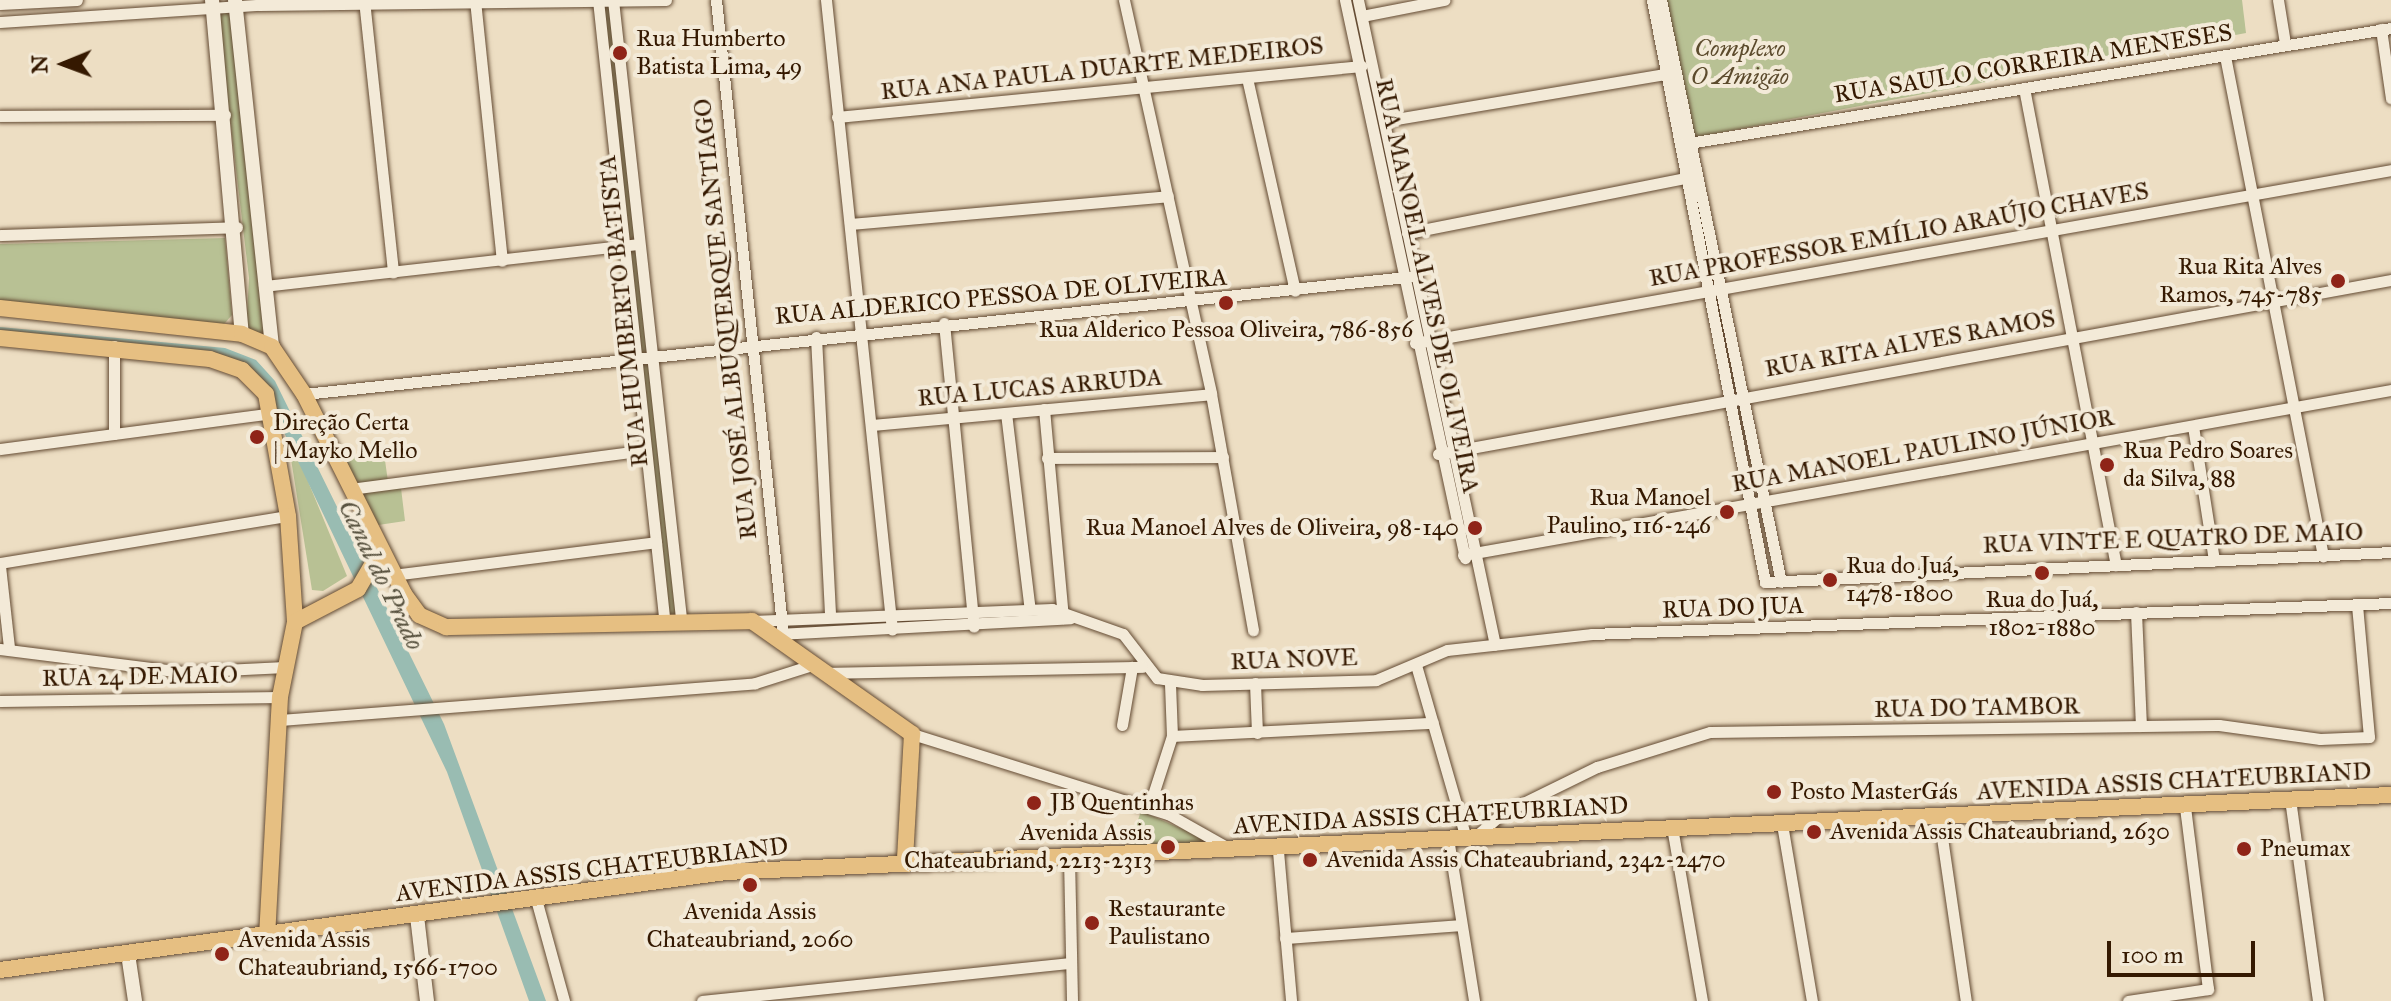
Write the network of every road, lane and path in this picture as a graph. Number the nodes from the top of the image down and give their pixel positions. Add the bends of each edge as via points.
1 (77, 0) edge
2 (666, 0) edge
3 (716, 0) edge
4 (826, 0) edge
5 (1124, 0) edge
6 (1345, 0) edge
7 (1358, 0) edge
8 (1444, 0) edge
9 (1652, 0) edge
10 (1661, 0) edge
11 (2278, 0) edge
12 (55, 1) edge
13 (364, 1) edge
14 (475, 1) edge
15 (598, 1) edge
16 (613, 1) edge
17 (259, 2) edge
18 (213, 3) edge
19 (236, 3) edge
20 (0, 4) edge
21 (1362, 16) junction
22 (0, 22) edge
23 (2386, 29) edge
24 (2285, 43) junction
25 (2225, 56) junction
26 (1371, 64) junction
27 (1358, 66) junction
28 (1672, 73) junction
29 (1247, 78) junction
30 (2024, 88) junction
31 (1144, 90) junction
32 (2391, 98) edge
33 (225, 115) junction
34 (0, 116) edge
35 (837, 117) junction
36 (1384, 121) junction
37 (1687, 143) junction
38 (2391, 170) edge
39 (1689, 177) junction
40 (2253, 195) junction
41 (1168, 196) junction
42 (850, 224) junction
43 (237, 227) junction
44 (2050, 231) junction
45 (1407, 233) junction
46 (0, 235) edge
47 (639, 244) junction
48 (622, 246) junction
49 (502, 261) junction
50 (393, 272) junction
51 (1415, 276) junction
52 (1401, 278) junction
53 (2391, 280) edge
54 (264, 286) junction
55 (1295, 291) junction
56 (1715, 291) junction
57 (2273, 302) junction
58 (1189, 303) junction
59 (0, 308) edge
60 (944, 323) junction
61 (860, 330) junction
62 (242, 334) junction
63 (2071, 336) junction
64 (816, 337) junction
65 (0, 338) edge
66 (1430, 340) junction
67 (755, 342) junction
68 (1415, 343) junction
69 (114, 346) junction
70 (272, 347) junction
71 (651, 356) junction
72 (636, 357) junction
73 (2391, 390) edge
74 (304, 394) junction
75 (1211, 394) junction
76 (1743, 397) junction
77 (1728, 400) junction
78 (2294, 405) junction
79 (1044, 409) junction
80 (273, 413) junction
81 (1006, 413) junction
82 (953, 417) junction
83 (872, 425) junction
84 (2193, 426) junction
85 (114, 434) junction
86 (2093, 444) junction
87 (0, 449) edge
88 (645, 450) junction
89 (1454, 451) junction
90 (1438, 454) junction
91 (1223, 457) junction
92 (1047, 458) junction
93 (350, 489) junction
94 (1764, 501) junction
95 (1750, 503) junction
96 (288, 516) junction
97 (656, 542) junction
98 (2391, 552) edge
99 (1468, 554) junction
100 (378, 556) junction
101 (2323, 556) junction
102 (2214, 560) junction
103 (0, 564) edge
104 (2116, 565) junction
105 (392, 575) junction
106 (1781, 582) junction
107 (2391, 603) edge
108 (2357, 605) junction
109 (1030, 610) junction
110 (973, 612) junction
111 (2136, 612) junction
112 (890, 614) junction
113 (673, 617) junction
114 (830, 617) junction
115 (1066, 617) junction
116 (295, 622) junction
117 (974, 627) junction
118 (779, 629) junction
119 (892, 630) junction
120 (1253, 630) dead end
121 (1495, 645) junction
122 (4, 648) edge
123 (1416, 665) junction
124 (285, 667) junction
125 (1137, 667) junction
126 (818, 669) junction
127 (1170, 683) junction
128 (1255, 683) junction
129 (280, 697) junction
130 (0, 701) edge
131 (279, 720) junction
132 (1433, 723) junction
133 (1122, 725) dead end
134 (2141, 726) junction
135 (1257, 733) junction
136 (912, 734) junction
137 (1172, 736) junction
138 (2391, 795) edge
139 (2290, 799) junction
140 (2185, 806) junction
141 (1149, 807) junction
142 (1939, 817) junction
143 (1782, 824) junction
144 (1672, 827) junction
145 (1463, 837) junction
146 (1233, 851) junction
147 (1278, 851) junction
148 (1069, 857) junction
149 (905, 861) junction
150 (531, 899) junction
151 (417, 916) junction
152 (1460, 925) junction
153 (1285, 938) junction
154 (267, 939) junction
155 (128, 954) junction
156 (1070, 963) junction
157 (0, 970) edge
158 (135, 1001) edge
159 (427, 1001) edge
160 (564, 1001) edge
161 (702, 1001) edge
162 (1072, 1001) edge
163 (1291, 1001) edge
164 (1474, 1001) edge
165 (1702, 1001) edge
166 (1812, 1001) edge
167 (1966, 1001) edge
168 (2128, 1001) edge
169 (2318, 1001) edge

1 - 12 street
2 - 16 street
3 - 67 street, RUA JOSÉ ALBUQUERQUE SANTIAGO
4 - 35 street
5 - 31 street
6 - 27 street, RUA MANOEL ALVES DE OLIVEIRA
7 - 21 street, RUA MANOEL ALVES DE OLIVEIRA
8 - 21 street
9 - 28 street
10 - 28 street
11 - 24 street
12 - 20 street
13 - 14 street
13 - 17 street
13 - 50 street
14 - 15 street
14 - 49 street
15 - 16 street
15 - 48 street, RUA HUMBERTO BATISTA
16 - 47 street, RUA HUMBERTO BATISTA
17 - 19 street
18 - 19 street
18 - 22 street
18 - 33 street
19 - 54 street
21 - 26 street, RUA MANOEL ALVES DE OLIVEIRA
23 - 24 street, RUA SAULO CORREIRA MENESES
23 - 32 street
24 - 25 street, RUA SAULO CORREIRA MENESES
25 - 30 street, RUA SAULO CORREIRA MENESES
25 - 40 street
26 - 27 street, RUA ANA PAULA DUARTE MEDEIROS
26 - 36 street, RUA MANOEL ALVES DE OLIVEIRA
27 - 29 street, RUA ANA PAULA DUARTE MEDEIROS
27 - 52 street, RUA MANOEL ALVES DE OLIVEIRA
28 - 36 street
28 - 37 street
29 - 31 street, RUA ANA PAULA DUARTE MEDEIROS
29 - 55 street
30 - 37 street, RUA SAULO CORREIRA MENESES
30 - 44 street
31 - 35 street, RUA ANA PAULA DUARTE MEDEIROS
31 - 41 street
33 - 34 street
33 - 43 street
35 - 42 street
36 - 45 street, RUA MANOEL ALVES DE OLIVEIRA
37 - 39 street
37 - 56 street
38 - 40 street, RUA PROFESSOR EMÍLIO ARAÚJO CHAVES
39 - 45 street
39 - 56 street
40 - 44 street, RUA PROFESSOR EMÍLIO ARAÚJO CHAVES
40 - 57 street
41 - 42 street
41 - 58 street
42 - 61 street
43 - 46 street
43 - 62 street
44 - 56 street, RUA PROFESSOR EMÍLIO ARAÚJO CHAVES
44 - 63 street
45 - 51 street, RUA MANOEL ALVES DE OLIVEIRA
47 - 48 street
47 - 71 street, RUA HUMBERTO BATISTA
48 - 49 street
48 - 72 street, RUA HUMBERTO BATISTA
49 - 50 street
50 - 54 street
51 - 52 street, RUA ALDERICO PESSOA DE OLIVEIRA
51 - 66 street, RUA MANOEL ALVES DE OLIVEIRA
52 - 55 street, RUA ALDERICO PESSOA DE OLIVEIRA
52 - 68 street, RUA MANOEL ALVES DE OLIVEIRA
53 - 57 street, RUA RITA ALVES RAMOS
54 - 70 street
55 - 58 street, RUA ALDERICO PESSOA DE OLIVEIRA
56 - 66 street, RUA PROFESSOR EMÍLIO ARAÚJO CHAVES
56 - 76 street
56 - 77 street
57 - 63 street, RUA RITA ALVES RAMOS
57 - 78 street
58 - 60 street, RUA ALDERICO PESSOA DE OLIVEIRA
58 - 75 street
59 - 62 main road
60 - 61 street, RUA ALDERICO PESSOA DE OLIVEIRA
60 - 82 street
61 - 64 street, RUA ALDERICO PESSOA DE OLIVEIRA
61 - 83 street
62 - 70 main road
63 - 76 street, RUA RITA ALVES RAMOS
63 - 86 street
64 - 67 street, RUA ALDERICO PESSOA DE OLIVEIRA
64 - 114 street
65 - 69 main road
66 - 68 street, RUA PROFESSOR EMÍLIO ARAÚJO CHAVES
66 - 89 street, RUA MANOEL ALVES DE OLIVEIRA
67 - 71 street, RUA ALDERICO PESSOA DE OLIVEIRA
67 - 118 street, RUA JOSÉ ALBUQUERQUE SANTIAGO
68 - 90 street, RUA MANOEL ALVES DE OLIVEIRA
69 - 80 main road via 242,370 259,382
69 - 85 street
70 - 74 main road
71 - 72 street, RUA ALDERICO PESSOA DE OLIVEIRA
71 - 113 street, RUA HUMBERTO BATISTA
72 - 74 street, RUA ALDERICO PESSOA DE OLIVEIRA
72 - 88 street, RUA HUMBERTO BATISTA
73 - 78 street, RUA MANOEL PAULINO JÚNIOR
74 - 93 main road
75 - 79 street, RUA LUCAS ARRUDA
75 - 91 street
76 - 77 street, RUA RITA ALVES RAMOS
76 - 94 street
77 - 89 street, RUA RITA ALVES RAMOS
77 - 95 street
78 - 84 street, RUA MANOEL PAULINO JÚNIOR
78 - 101 street
79 - 81 street, RUA LUCAS ARRUDA
79 - 92 street
80 - 85 street
80 - 96 main road
81 - 82 street, RUA LUCAS ARRUDA
81 - 109 street
82 - 83 street, RUA LUCAS ARRUDA
82 - 110 street
83 - 112 street
84 - 86 street, RUA MANOEL PAULINO JÚNIOR
84 - 102 street
85 - 87 street
86 - 94 street, RUA MANOEL PAULINO JÚNIOR
86 - 104 street
88 - 93 street
88 - 97 street, RUA HUMBERTO BATISTA
89 - 90 street, RUA RITA ALVES RAMOS
89 - 99 street, RUA MANOEL ALVES DE OLIVEIRA
90 - 99 street, RUA MANOEL ALVES DE OLIVEIRA
91 - 92 street
91 - 120 street
92 - 115 street
93 - 100 main road
94 - 95 street, RUA MANOEL PAULINO JÚNIOR
94 - 106 street
95 - 99 street, RUA MANOEL PAULINO JÚNIOR
95 - 106 street, RUA VINTE E QUATRO DE MAIO via 1765,582
96 - 103 street
96 - 116 main road
97 - 105 street
97 - 113 street, RUA HUMBERTO BATISTA
98 - 101 street, RUA VINTE E QUATRO DE MAIO
99 - 121 street, RUA MANOEL ALVES DE OLIVEIRA
100 - 105 main road
100 - 116 main road via 358,589
101 - 102 street, RUA VINTE E QUATRO DE MAIO
102 - 104 street, RUA VINTE E QUATRO DE MAIO
103 - 122 street
104 - 106 street, RUA VINTE E QUATRO DE MAIO
105 - 113 main road via 419,615 446,627
107 - 108 street, RUA DO JUA
108 - 111 street, RUA DO JUA
108 - 134 street, RUA DO TAMBOR via 2369,737
109 - 110 street
109 - 115 street
110 - 112 street
110 - 117 street
111 - 121 street, RUA DO JUA via 1592,634
111 - 134 street
112 - 114 street
112 - 119 street
113 - 118 main road via 752,621
114 - 118 street
115 - 117 street
115 - 125 street via 1123,634
116 - 124 main road
117 - 119 street
118 - 119 street
118 - 126 main road
121 - 123 street, RUA DO JUA via 1436,653
122 - 124 street via 183,672
123 - 128 street, RUA NOVE via 1376,680
123 - 132 street
124 - 129 main road
125 - 126 street
125 - 127 street
125 - 133 street
126 - 131 street via 755,683
126 - 136 main road
127 - 128 street, RUA NOVE
127 - 137 street
128 - 135 street
129 - 130 street, RUA 24 DE MAIO
129 - 131 main road
131 - 154 main road
132 - 135 street
132 - 145 street
134 - 145 street, RUA DO TAMBOR via 1688,735 1597,767
135 - 137 street
136 - 141 street
136 - 149 main road
137 - 141 street
138 - 139 main road, AVENIDA ASSIS CHATEUBRIAND
139 - 140 main road, AVENIDA ASSIS CHATEUBRIAND
139 - 169 street
140 - 142 main road, AVENIDA ASSIS CHATEUBRIAND
140 - 168 street via 2208,989
141 - 146 street
142 - 143 main road, AVENIDA ASSIS CHATEUBRIAND
142 - 167 street
143 - 144 main road, AVENIDA ASSIS CHATEUBRIAND
143 - 166 street
144 - 145 main road, AVENIDA ASSIS CHATEUBRIAND
144 - 165 street
145 - 147 main road, AVENIDA ASSIS CHATEUBRIAND
145 - 152 street
146 - 147 main road, AVENIDA ASSIS CHATEUBRIAND
146 - 148 main road, AVENIDA ASSIS CHATEUBRIAND
147 - 153 street
148 - 149 main road, AVENIDA ASSIS CHATEUBRIAND
148 - 156 street
149 - 150 main road, AVENIDA ASSIS CHATEUBRIAND via 726,872
150 - 151 main road, AVENIDA ASSIS CHATEUBRIAND
150 - 160 street
151 - 154 main road, AVENIDA ASSIS CHATEUBRIAND
151 - 159 street
152 - 153 street
152 - 164 street
153 - 163 street
154 - 155 main road, AVENIDA ASSIS CHATEUBRIAND
155 - 157 main road, AVENIDA ASSIS CHATEUBRIAND
155 - 158 street
156 - 161 street
156 - 162 street

